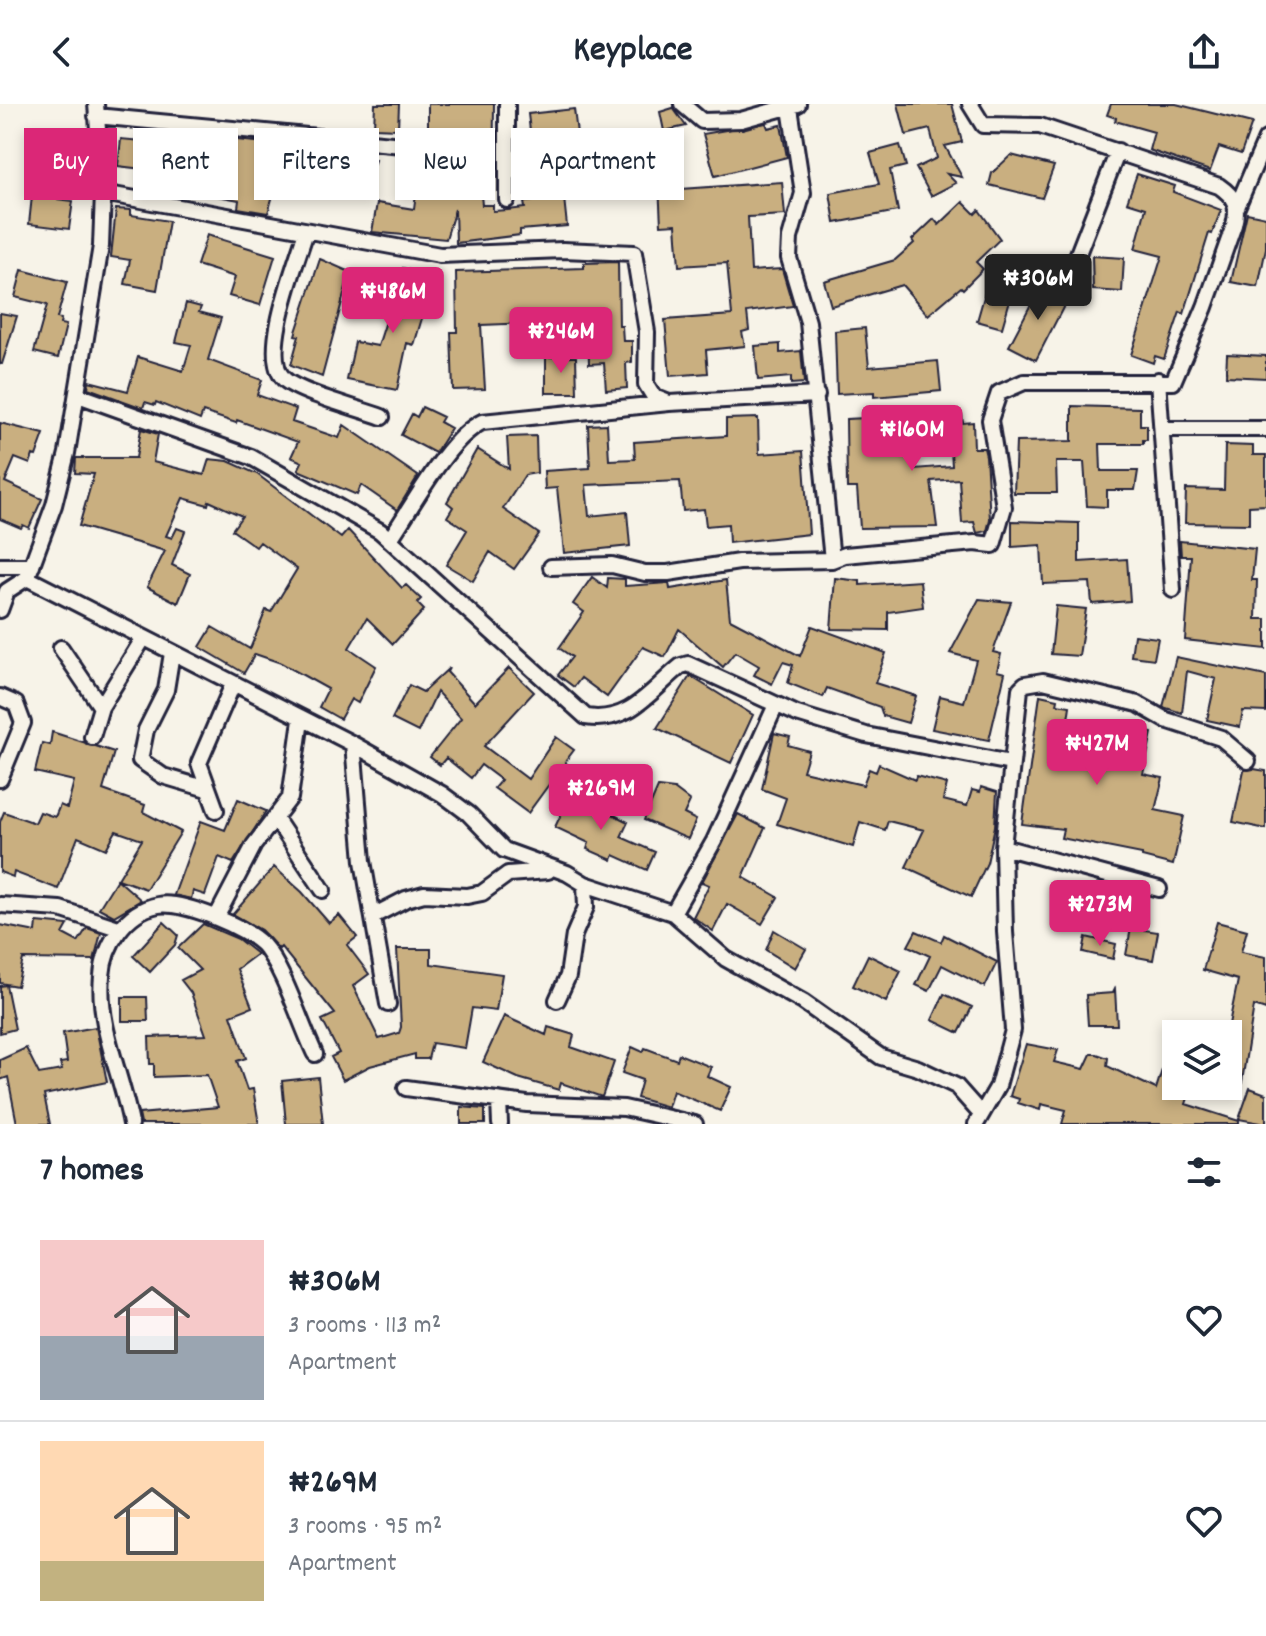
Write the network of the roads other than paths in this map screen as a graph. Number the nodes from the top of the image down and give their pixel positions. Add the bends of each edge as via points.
1 (507, 104) edge
2 (682, 104) edge
3 (970, 104) edge
4 (795, 106) edge
5 (96, 110) edge
6 (1266, 139) edge
7 (395, 144) edge
8 (1118, 151) junction
9 (117, 196) edge
10 (103, 200) edge
11 (507, 200) dead end
12 (1237, 207) junction
13 (306, 231) junction
14 (1067, 282) dead end
15 (1158, 380) junction
16 (78, 395) junction
17 (817, 395) junction
18 (669, 403) junction
19 (382, 417) dead end
20 (1164, 429) junction
21 (1266, 429) edge
22 (390, 539) junction
23 (832, 560) junction
24 (0, 566) edge
25 (551, 567) dead end
26 (29, 572) junction
27 (1173, 590) dead end
28 (0, 610) edge
29 (143, 639) junction
30 (61, 648) dead end
31 (172, 653) junction
32 (233, 684) junction
33 (0, 697) edge
34 (776, 705) junction
35 (101, 707) junction
36 (301, 720) junction
37 (92, 737) dead end
38 (353, 744) junction
39 (1248, 761) dead end
40 (1011, 763) junction
41 (0, 779) edge
42 (207, 789) junction
43 (216, 810) dead end
44 (275, 818) junction
45 (1003, 847) junction
46 (554, 869) junction
47 (585, 884) junction
48 (1159, 889) dead end
49 (323, 890) dead end
50 (0, 905) edge
51 (673, 913) junction
52 (217, 916) junction
53 (373, 916) junction
54 (118, 928) junction
55 (557, 1000) dead end
56 (388, 1004) dead end
57 (315, 1054) dead end
58 (406, 1088) dead end
59 (499, 1101) junction
60 (978, 1119) edge
61 (131, 1124) edge
62 (500, 1124) edge
63 (695, 1124) edge

1 - 11 street
2 - 4 street via 702,121 741,120
3 - 8 street via 983,125 1040,126
4 - 17 street via 803,193 789,258 808,322
5 - 7 street
6 - 12 street
8 - 12 street via 1219,186
8 - 14 street
9 - 13 street
10 - 16 street via 101,246
12 - 15 street via 1177,376 1173,382
13 - 18 street via 440,255 634,253 647,332 646,384 654,397
13 - 19 street via 278,331 276,367 298,387
15 - 20 street
15 - 23 street via 1024,382 1007,388 995,401 990,420 1004,507 993,545
16 - 22 street via 251,457
16 - 26 street via 54,505
17 - 18 street
17 - 23 street
18 - 22 street via 512,418 469,428
20 - 21 street
20 - 27 street
22 - 34 street via 586,717 622,715 688,664
23 - 25 street via 764,560 668,573 612,565
24 - 26 street
26 - 28 street via 7,591
26 - 29 street
29 - 31 street
29 - 35 street
30 - 35 street
31 - 32 street
31 - 42 street via 166,690 146,730 140,760 163,776
32 - 36 street
32 - 42 street via 199,763
33 - 41 street via 16,704 23,723
34 - 40 street via 866,735
34 - 51 street via 714,841
35 - 37 street
36 - 38 street
36 - 44 street via 294,787
38 - 46 street via 442,794 504,850
38 - 53 street
39 - 40 street via 1221,738 1166,720 1138,704 1043,681 1020,689
40 - 45 street
42 - 43 street
44 - 49 street
44 - 52 street via 254,845
45 - 48 street
45 - 60 street via 1013,1030 998,1086
46 - 47 street
46 - 53 street via 508,874 482,893 467,896 424,894
47 - 51 street
47 - 55 street via 586,907
50 - 54 street via 60,909
51 - 60 street via 726,959 803,1002 881,1057 956,1086
52 - 54 street via 160,904
52 - 57 street via 262,943
53 - 56 street
54 - 61 street via 103,967 101,992
58 - 59 street
59 - 62 street
59 - 63 street via 624,1108

